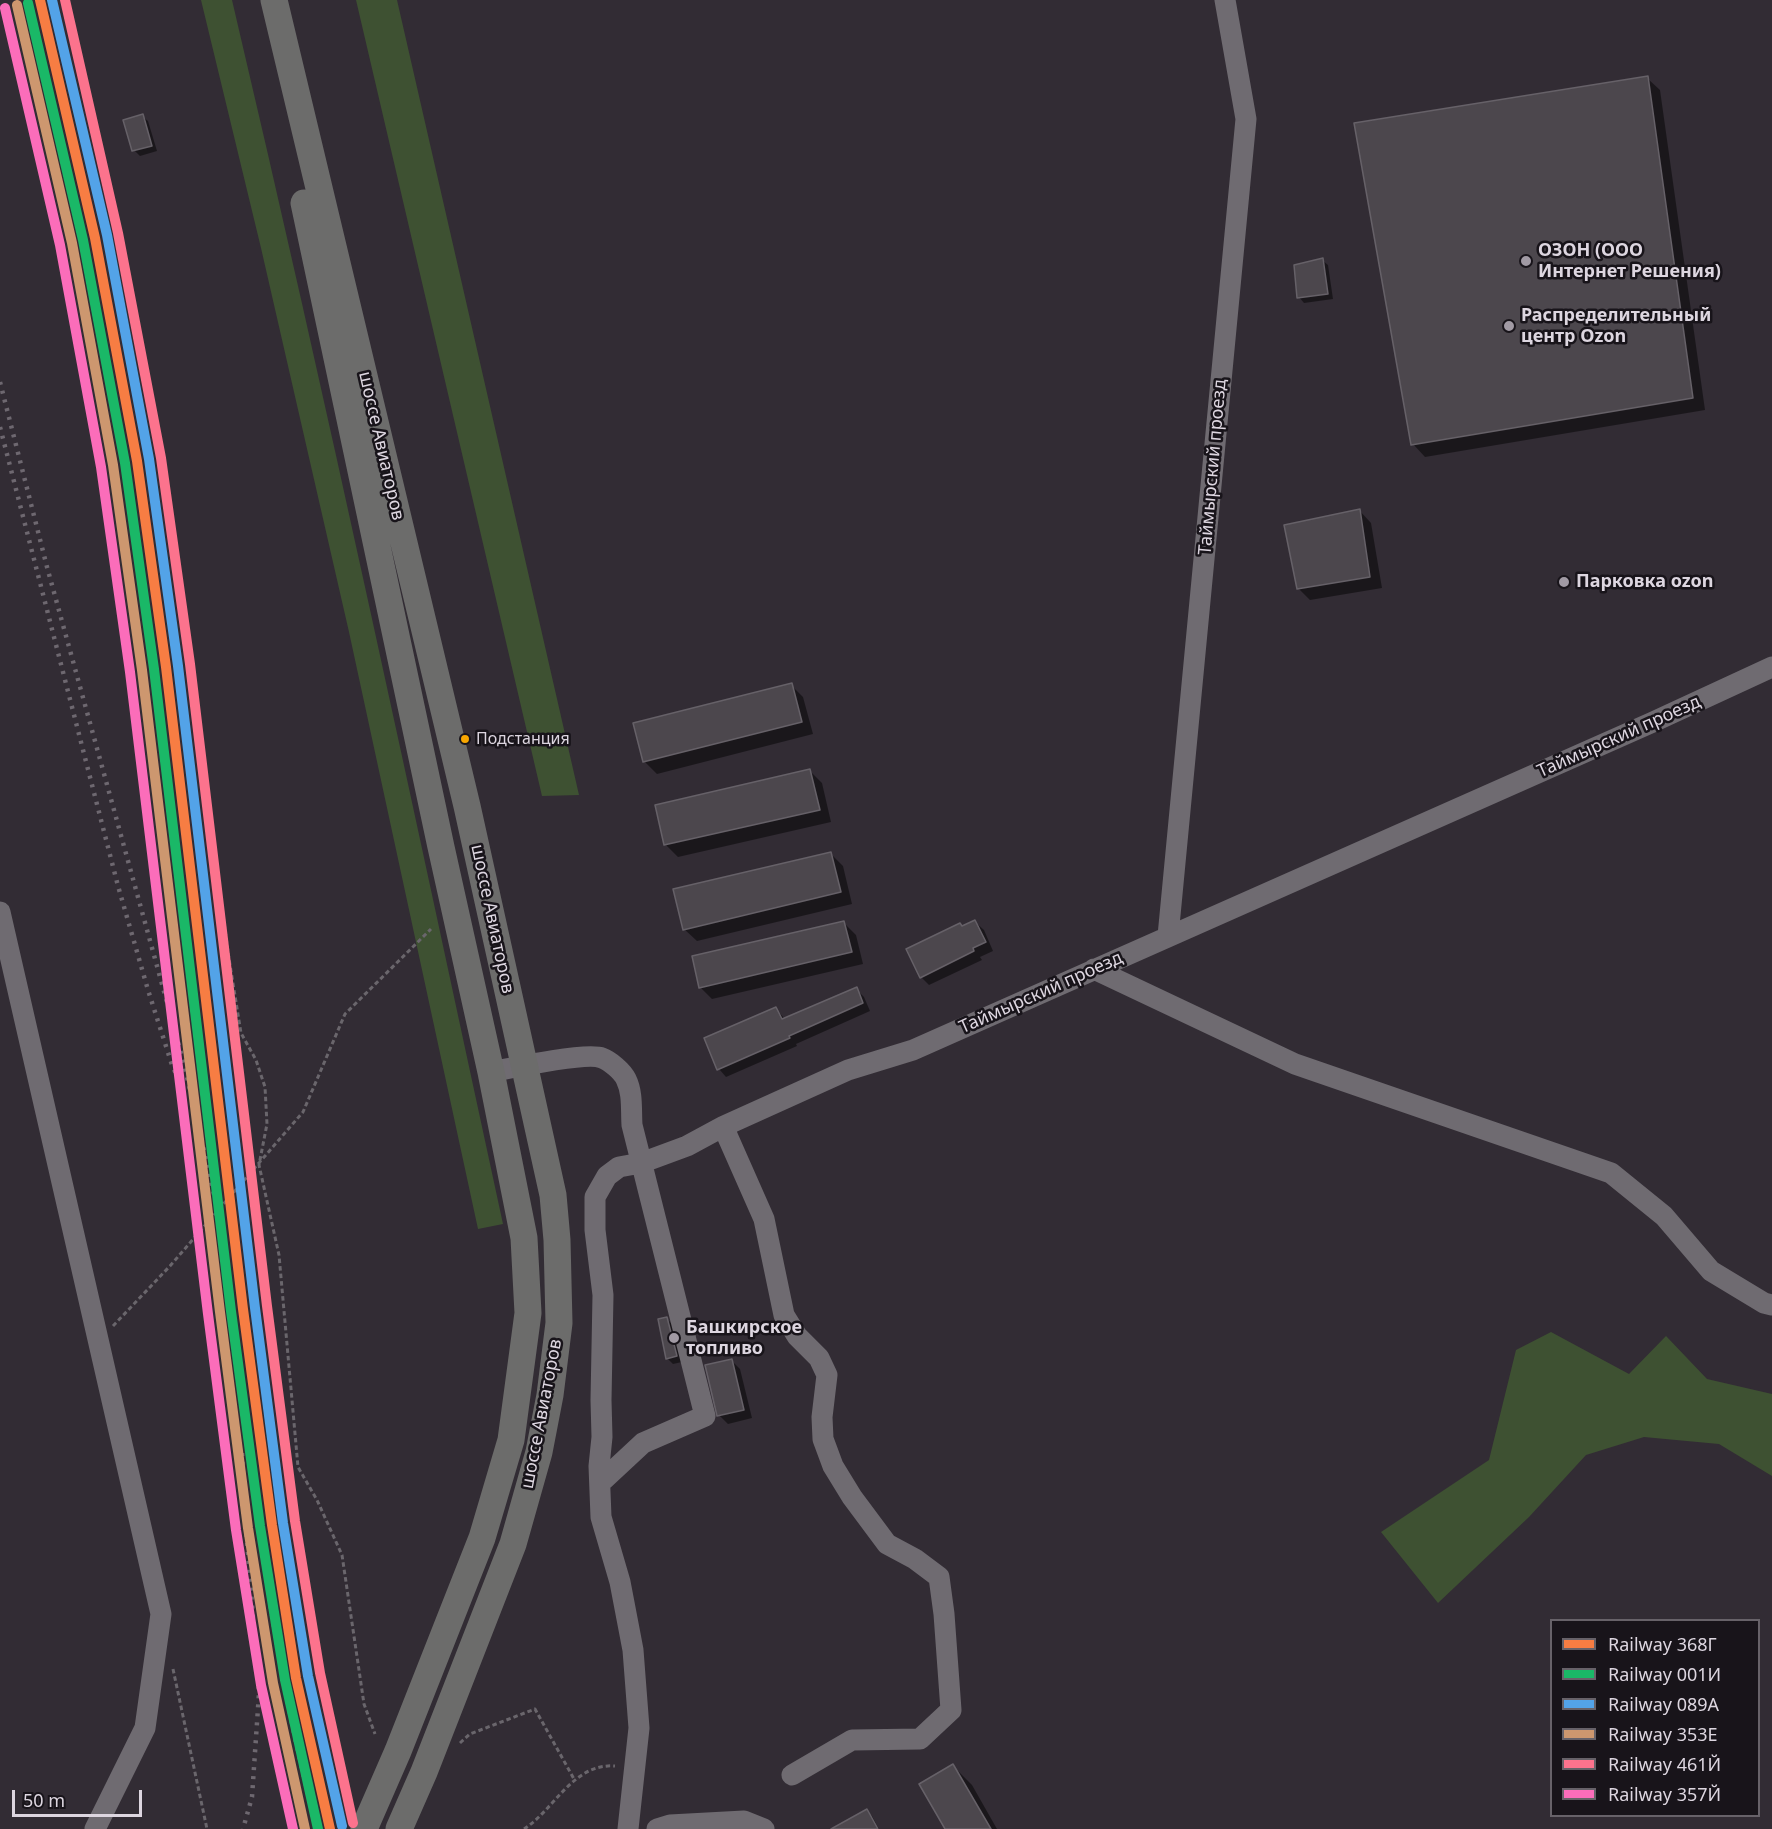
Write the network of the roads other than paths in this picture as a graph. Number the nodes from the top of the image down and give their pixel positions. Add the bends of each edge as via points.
1 (257, 0) edge
2 (274, 0) edge
3 (1225, 0) edge
4 (1772, 667) edge
5 (0, 912) edge
6 (1168, 936) junction
7 (1094, 969) junction
8 (526, 1066) junction
9 (491, 1072) junction
10 (726, 1134) dead end
11 (641, 1163) junction
12 (1772, 1305) edge
13 (600, 1483) junction
14 (792, 1775) dead end
15 (95, 1829) edge
16 (364, 1829) edge
17 (399, 1829) edge
18 (628, 1829) edge
19 (657, 1829) edge
20 (764, 1829) edge

1 - 9 main road, шоссе Авиаторов via 322,282
2 - 8 main road, шоссе Авиаторов
3 - 6 street, Таймырский проезд via 1246,119
4 - 6 street, Таймырский проезд
5 - 15 street via 161,1614 145,1728
6 - 7 street, Таймырский проезд
7 - 11 street, Таймырский проезд via 913,1050 848,1070 687,1146
7 - 12 street via 1295,1064 1611,1173 1664,1216 1711,1271
8 - 9 street
8 - 11 street via 601,1057 616,1068 626,1079
8 - 17 main road, шоссе Авиаторов via 553,1195 557,1240 559,1323 551,1384 539,1452 513,1544
9 - 16 main road, шоссе Авиаторов via 524,1238 528,1313 511,1440 482,1538
10 - 14 street via 764,1219 784,1315 797,1336 819,1358 827,1375 823,1439 833,1466 887,1544 939,1576 944,1614 951,1710 920,1739 852,1740
11 - 13 street, Таймырский проезд via 619,1167 607,1176 595,1197 603,1296
11 - 13 street via 705,1416 643,1443
13 - 18 street, Таймырский проезд via 601,1516 620,1582 633,1650 639,1728
19 - 20 street via 744,1821

